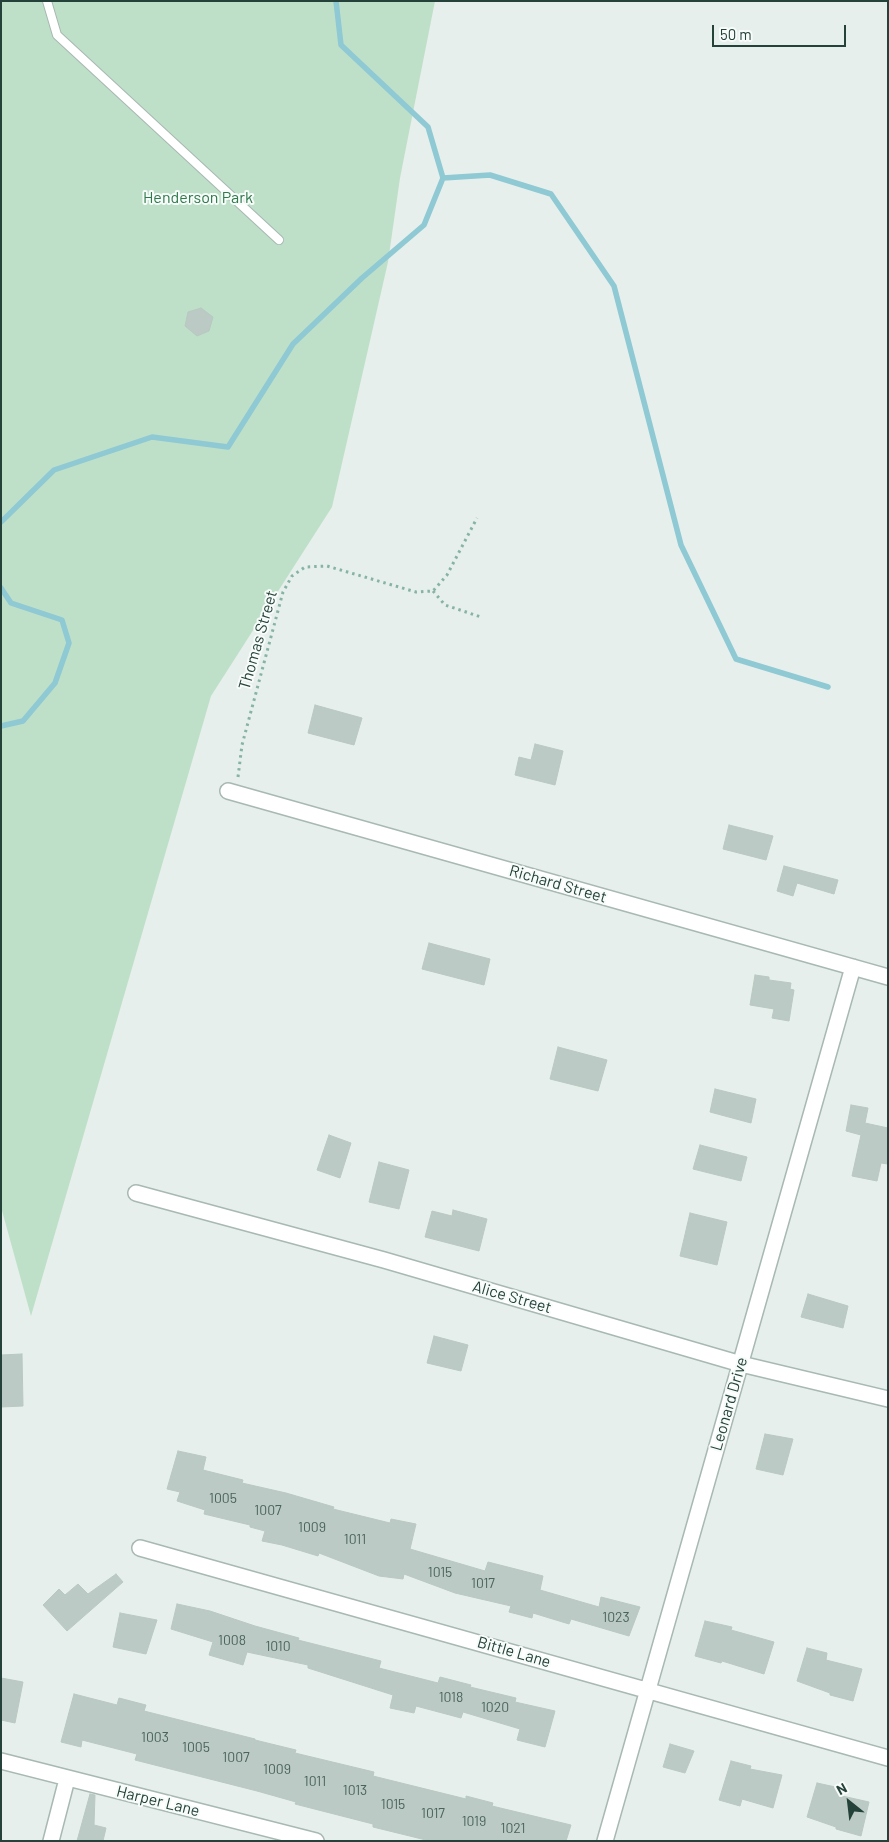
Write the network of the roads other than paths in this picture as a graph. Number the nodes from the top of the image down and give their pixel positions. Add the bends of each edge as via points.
1 (47, 1) edge
2 (278, 240) dead end
3 (232, 792) road end
4 (854, 967) junction
5 (888, 977) edge
6 (136, 1193) dead end
7 (741, 1364) junction
8 (888, 1399) edge
9 (140, 1548) dead end
10 (648, 1690) junction
11 (888, 1758) edge
12 (1, 1761) edge
13 (67, 1779) junction
14 (51, 1841) edge
15 (316, 1841) edge
16 (605, 1841) edge

1 - 2 lane via 57,35
3 - 4 street, Richard Street
4 - 5 street, Richard Street
4 - 7 street, Leonard Drive
6 - 7 street, Alice Street via 384,1260
7 - 8 street, Alice Street
7 - 10 street, Leonard Drive
9 - 10 street, Bittle Lane
10 - 11 street, Bittle Lane
10 - 16 street, Leonard Drive
12 - 13 street, Harper Lane
13 - 14 street
13 - 15 street, Harper Lane

